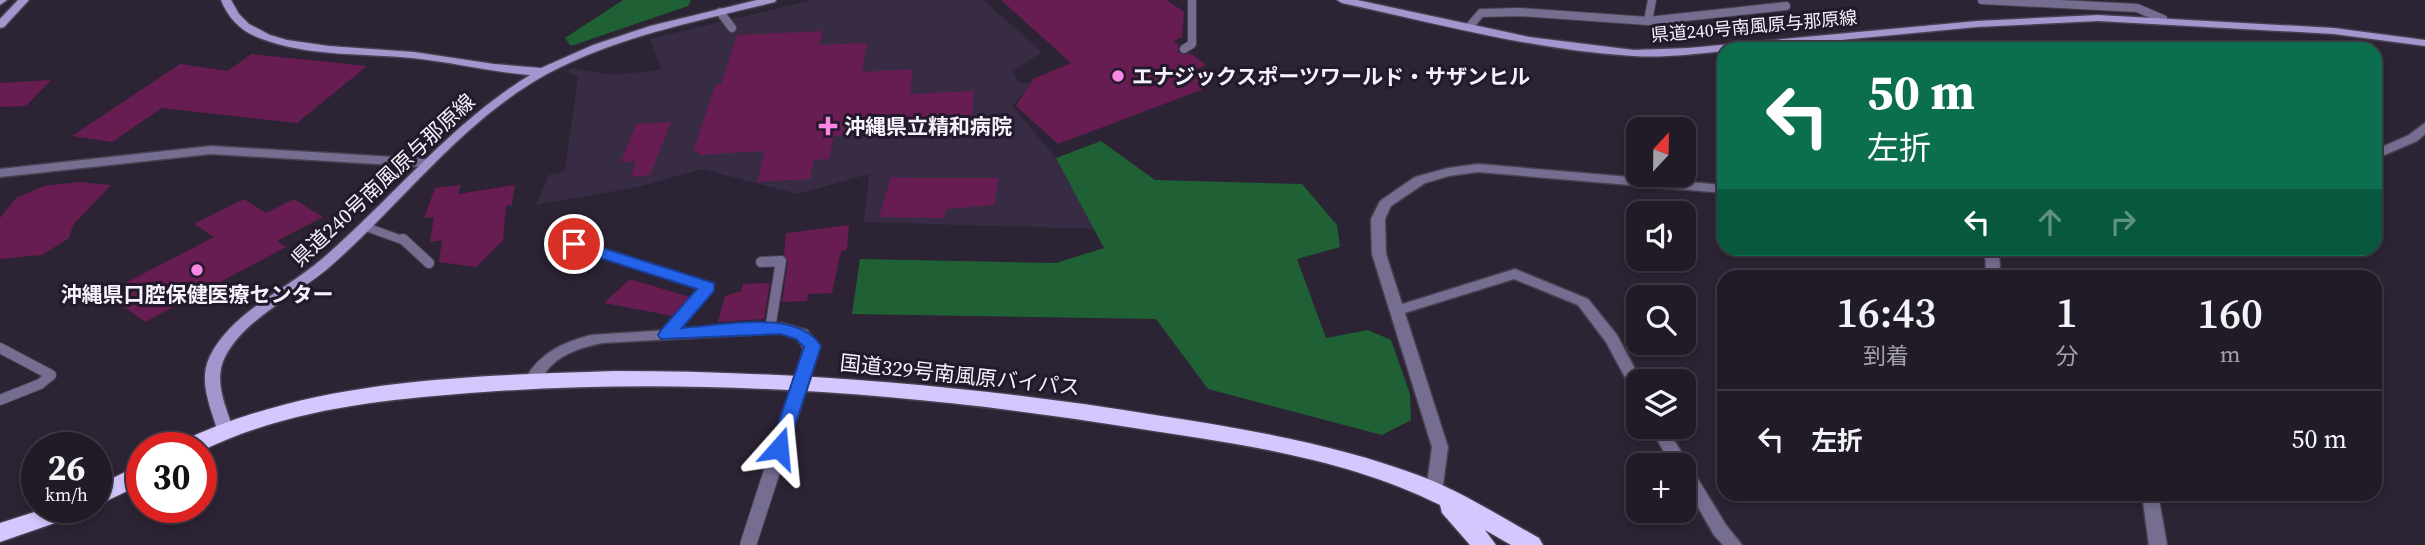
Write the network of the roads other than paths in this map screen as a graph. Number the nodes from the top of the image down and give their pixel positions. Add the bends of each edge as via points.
1 (24, 0) edge
2 (226, 0) edge
3 (771, 0) edge
4 (1191, 0) edge
5 (1342, 0) edge
6 (1651, 0) edge
7 (1982, 0) edge
8 (1786, 6) dead end
9 (720, 12) junction
10 (2163, 19) junction
11 (1648, 21) junction
12 (0, 25) edge
13 (1469, 27) junction
14 (733, 28) dead end
15 (1786, 42) edge
16 (2425, 43) edge
17 (1717, 48) edge
18 (1184, 49) dead end
19 (543, 72) junction
20 (2425, 127) edge
21 (2382, 152) edge
22 (426, 163) junction
23 (0, 173) edge
24 (1717, 188) edge
25 (366, 227) junction
26 (574, 244) dead end
27 (761, 262) dead end
28 (429, 263) dead end
29 (1398, 310) junction
30 (770, 328) junction
31 (667, 335) junction
32 (0, 348) edge
33 (1628, 369) edge
34 (533, 379) junction
35 (0, 400) edge
36 (225, 429) junction
37 (217, 433) edge
38 (1696, 491) edge
39 (1434, 492) junction
40 (2151, 501) edge
41 (29, 523) edge
42 (0, 533) edge
43 (748, 545) edge
44 (1484, 545) edge
45 (1531, 545) edge
46 (1733, 545) edge
47 (2158, 545) edge

1 - 12 main road
2 - 19 main road, 県道240号南風原与那原線 via 249,29 285,41
3 - 9 main road, 県道240号南風原与那原線
4 - 18 lane via 1192,44
5 - 13 main road, 県道240号南風原与那原線
6 - 11 lane
7 - 10 lane via 2137,8
8 - 11 lane
9 - 14 lane
9 - 19 main road, 県道240号南風原与那原線 via 623,39
10 - 15 main road, 県道240号南風原与那原線 via 2033,20
10 - 16 main road, 県道240号南風原与那原線 via 2333,31
11 - 13 lane via 1481,13
13 - 17 main road, 県道240号南風原与那原線 via 1576,48 1662,53
19 - 22 main road, 県道240号南風原与那原線 via 472,120
20 - 21 street via 2413,138
22 - 23 street via 211,150
22 - 25 main road, 県道240号南風原与那原線
24 - 29 street via 1510,169 1458,171 1420,180 1385,204 1378,219 1379,254
25 - 28 lane via 402,238
25 - 36 main road, 県道240号南風原与那原線 via 222,348 212,371
26 - 31 lane via 708,287
27 - 30 lane via 781,261
29 - 33 street via 1515,274 1583,302
29 - 39 street via 1440,447
30 - 31 street
30 - 43 street, bridge via 802,334 812,346
31 - 34 street via 574,344 553,354
32 - 35 lane via 51,375
34 - 36 highway, 国道329号南風原バイパス via 340,400
34 - 39 highway, 国道329号南風原バイパス via 730,380 1007,402 1250,440 1402,478
36 - 37 highway, 国道329号南風原バイパス
38 - 46 street
39 - 44 highway, 国道329号南風原バイパス
39 - 45 highway, 国道329号南風原バイパス
40 - 47 street
41 - 42 highway

